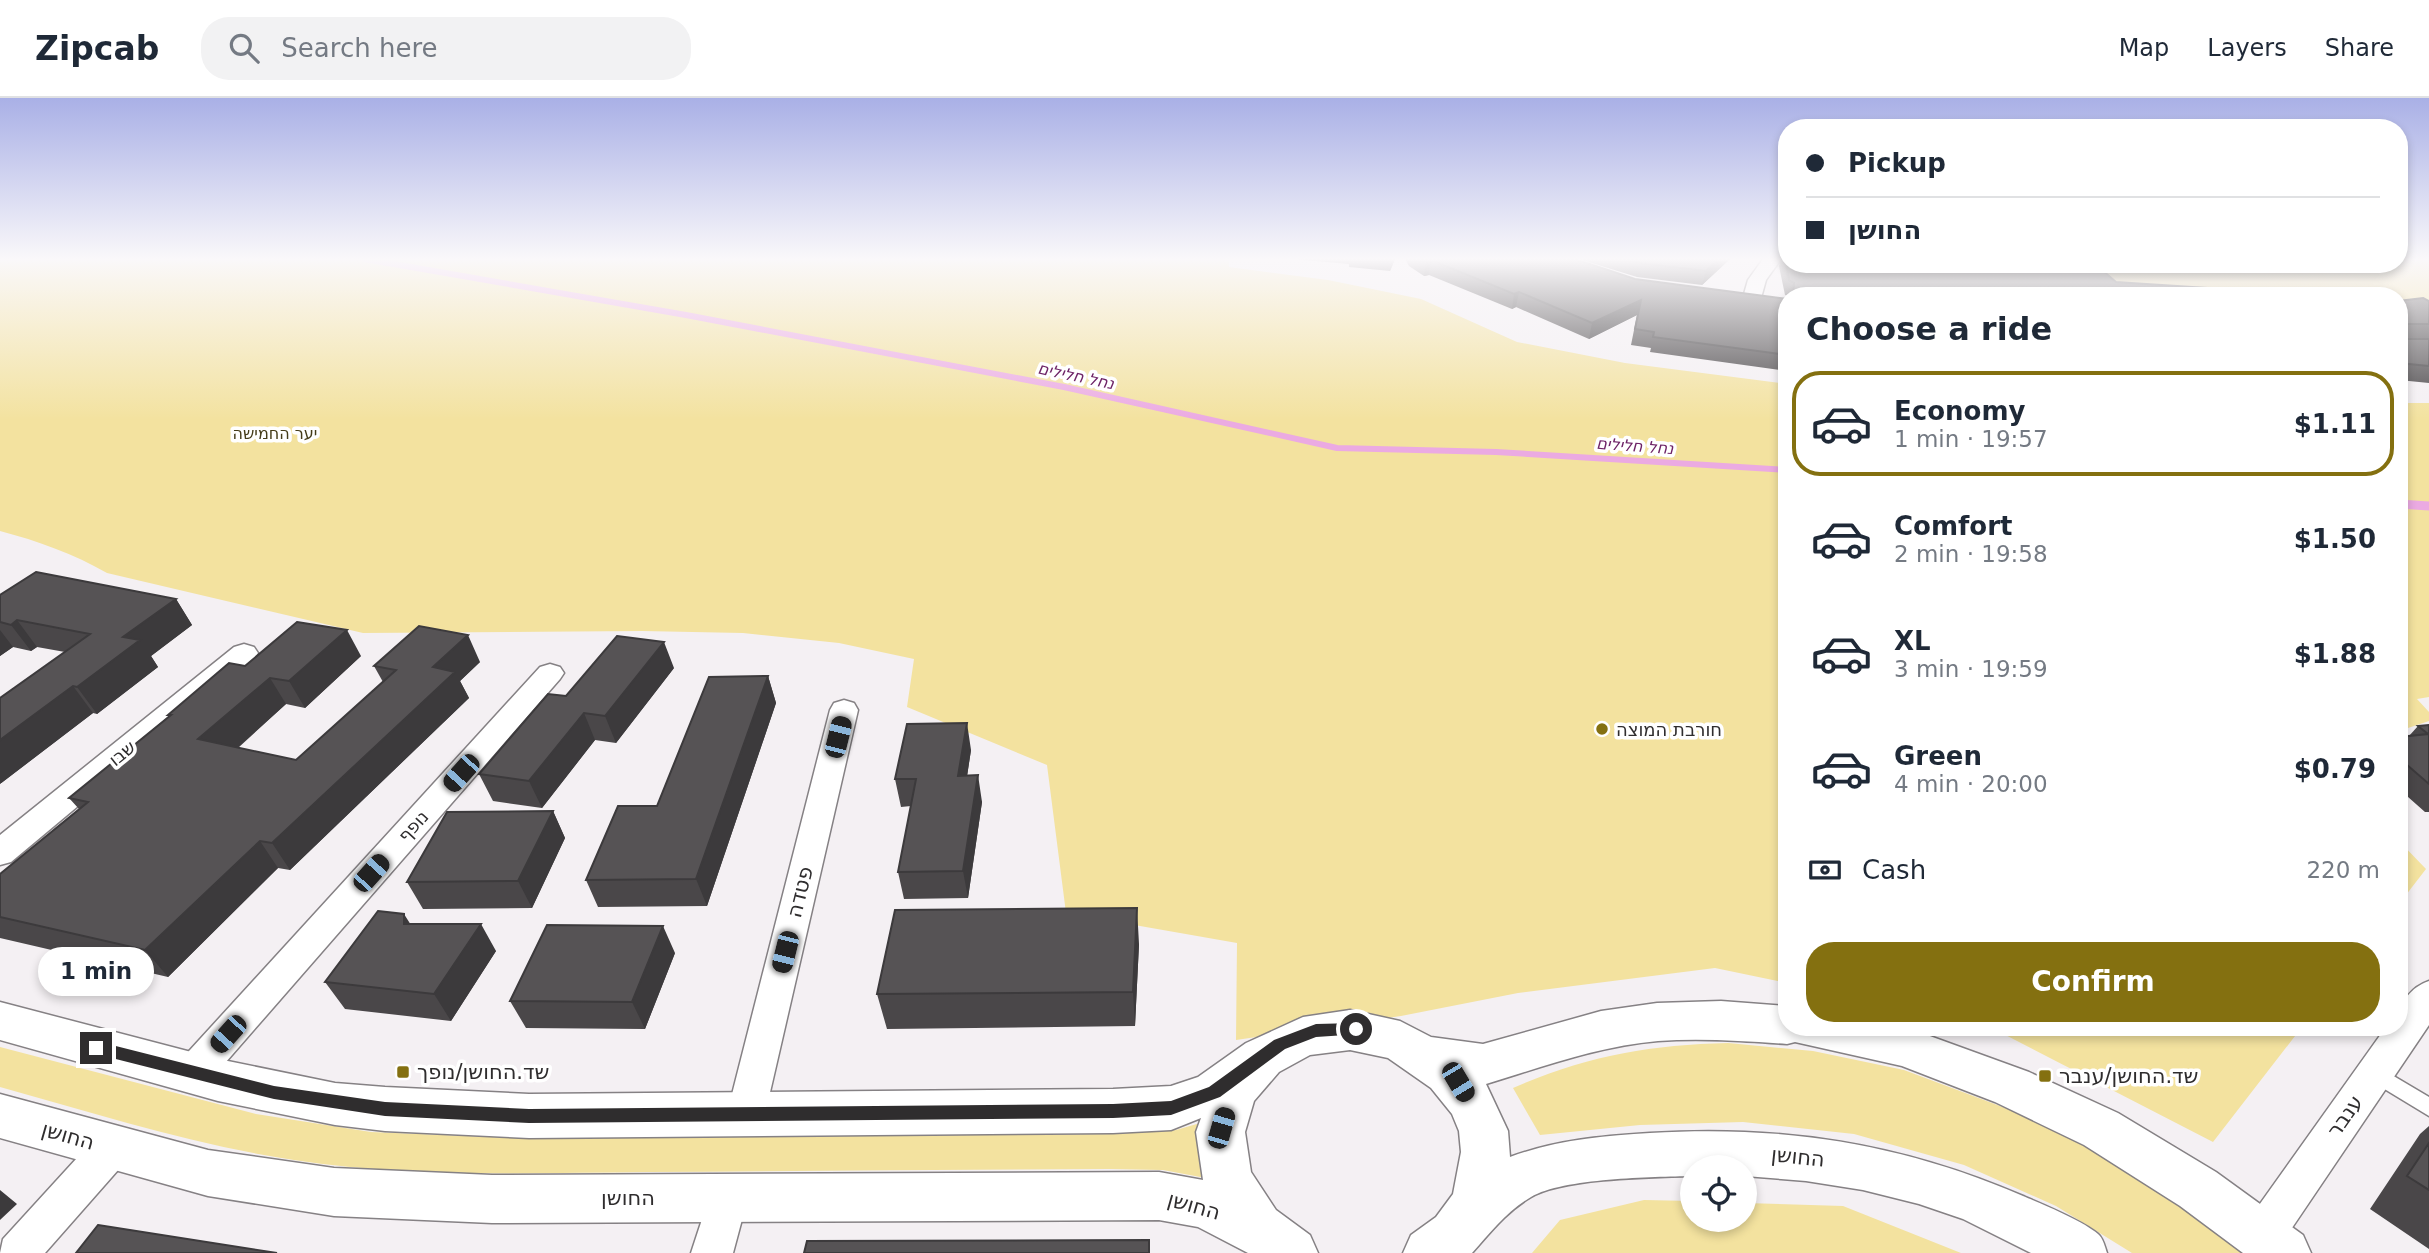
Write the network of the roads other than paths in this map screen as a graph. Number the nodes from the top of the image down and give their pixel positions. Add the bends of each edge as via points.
1 (244, 653) dead end
2 (550, 673) dead end
3 (844, 710) dead end
4 (0, 853) edge
5 (2429, 996) edge
6 (0, 1021) edge
7 (1778, 1024) edge
8 (2408, 1026) edge
9 (1852, 1036) edge
10 (2401, 1036) edge
11 (1431, 1057) junction
12 (1249, 1067) junction
13 (2375, 1073) junction
14 (192, 1074) junction
15 (2429, 1107) edge
16 (746, 1114) junction
17 (0, 1116) edge
18 (112, 1148) junction
19 (728, 1197) junction
20 (1470, 1216) junction
21 (1276, 1241) edge
22 (2273, 1245) edge
23 (18, 1253) edge
24 (712, 1253) edge
25 (1429, 1253) edge
26 (2081, 1253) edge

1 - 4 street, שבו
2 - 14 street, נופף
3 - 16 street, פטדה
5 - 8 street, ענבר
6 - 14 street
7 - 11 street via 1657,1022 1601,1031 1483,1064
9 - 22 street via 1904,1047 2012,1087 2101,1129 2198,1189
10 - 13 street, ענבר
11 - 12 street via 1395,1038 1356,1029 1316,1031 1280,1044
11 - 20 street via 1458,1082 1476,1113 1486,1147 1484,1182
12 - 16 street via 1214,1093 1171,1108
12 - 21 street via 1231,1095 1221,1128 1223,1163 1236,1198
13 - 15 lane
13 - 22 street, ענבר
14 - 16 street via 274,1093 385,1109 529,1116
17 - 18 street, החושן
18 - 19 street, החושן via 208,1172 334,1192 492,1199
18 - 23 street
19 - 21 street, החושן via 1159,1196 1202,1204
19 - 24 street
20 - 25 street via 1446,1243
20 - 26 street, החושן via 1518,1178 1554,1164 1751,1152 1858,1163 1962,1194

